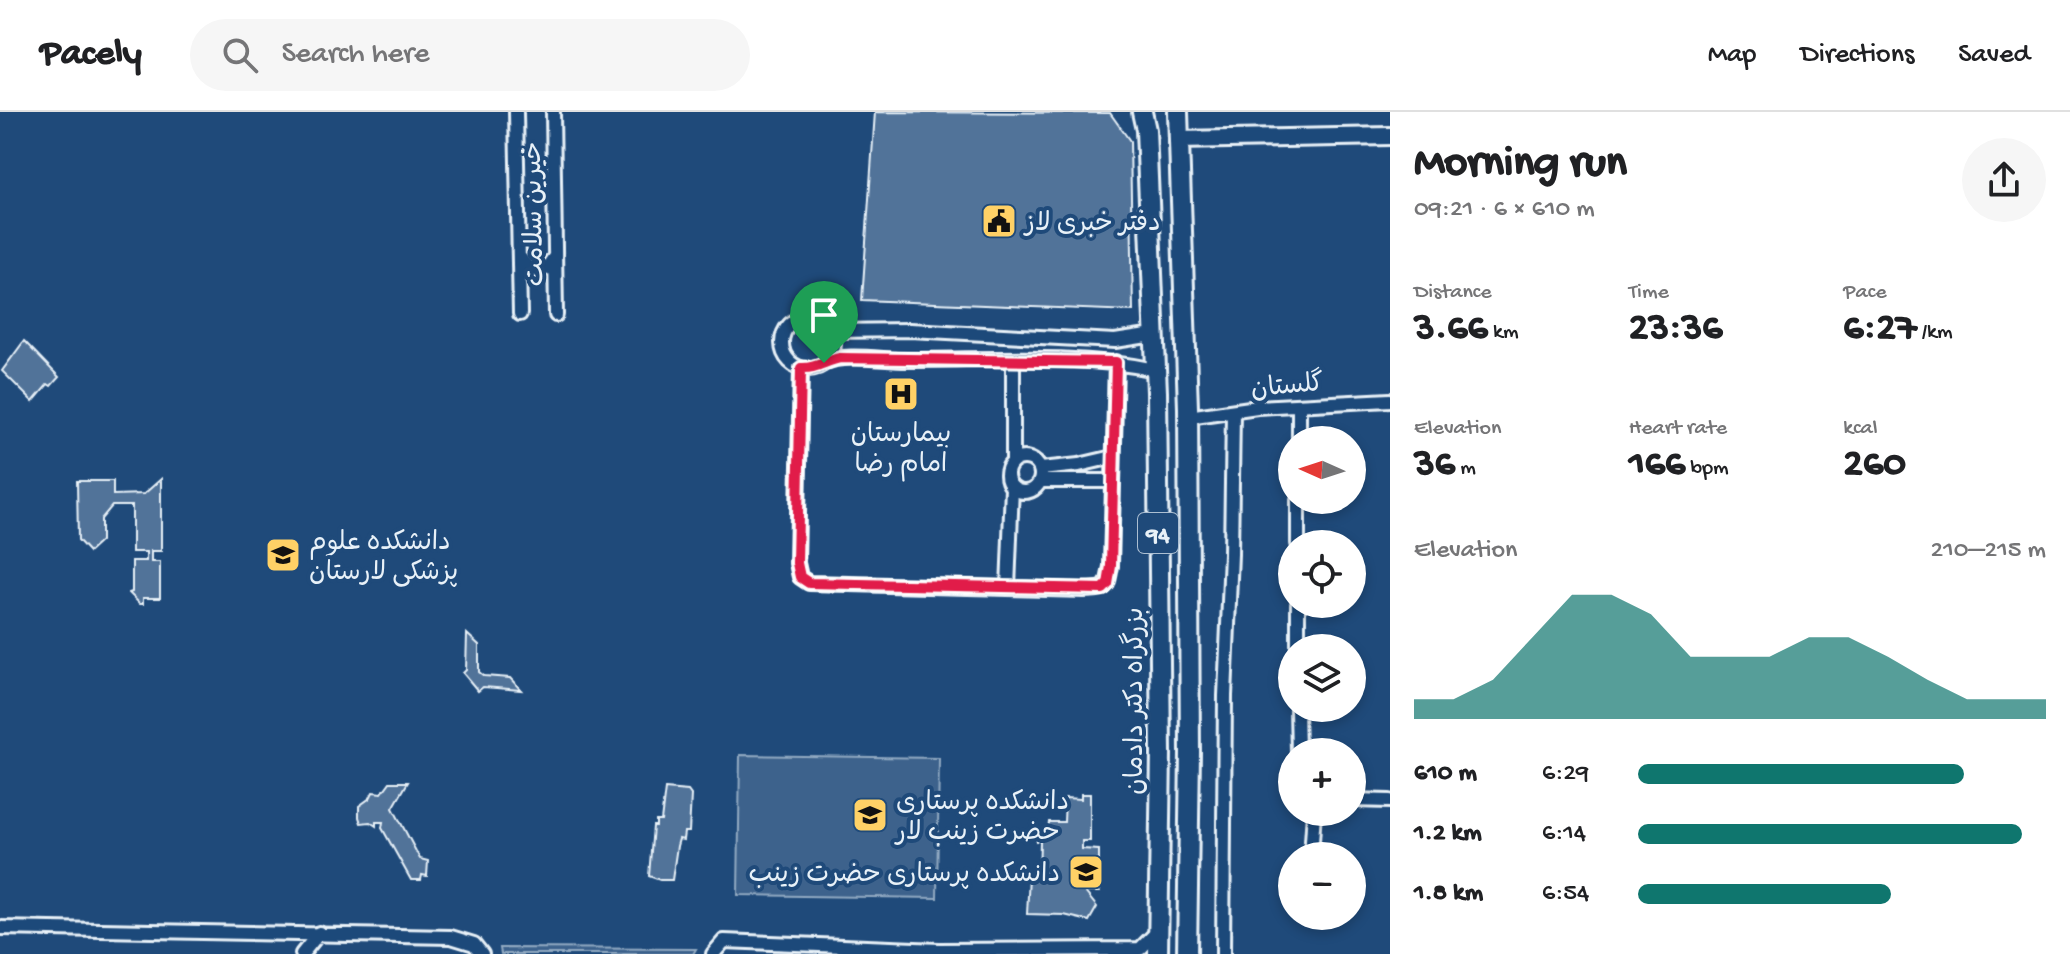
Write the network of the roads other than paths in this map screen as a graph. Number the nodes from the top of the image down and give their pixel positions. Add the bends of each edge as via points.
1 (516, 112) edge
2 (553, 112) edge
3 (1142, 112) edge
4 (1178, 112) edge
5 (1390, 136) edge
6 (1178, 140) junction
7 (555, 255) junction
8 (519, 256) junction
9 (520, 314) dead end
10 (556, 315) dead end
11 (831, 331) junction
12 (1154, 335) junction
13 (1013, 359) junction
14 (1116, 362) junction
15 (824, 363) junction
16 (801, 368) junction
17 (1156, 370) junction
18 (1390, 400) edge
19 (1299, 405) junction
20 (1233, 411) junction
21 (1188, 417) junction
22 (1299, 426) edge
23 (1113, 457) junction
24 (1013, 462) junction
25 (1040, 475) junction
26 (1112, 481) junction
27 (1012, 487) junction
28 (1008, 588) junction
29 (1161, 752) junction
30 (1190, 753) junction
31 (1366, 800) edge
32 (1390, 801) edge
33 (0, 928) edge
34 (1159, 930) junction
35 (319, 933) junction
36 (302, 954) edge
37 (482, 954) edge
38 (713, 954) edge
39 (1158, 954) edge
40 (1187, 954) edge
41 (1223, 954) edge

1 - 8 street, خیرین سلامت
2 - 7 street, خیرین سلامت
3 - 12 highway, بزرگراه دکتر دادمان / 94
4 - 6 highway, 94
5 - 6 main road
6 - 21 highway, 94
7 - 8 street via 546,269 538,271
7 - 10 street, خیرین سلامت
8 - 9 street, خیرین سلامت
11 - 12 street via 1115,341
11 - 15 street via 833,348
11 - 16 street via 810,317 787,327 783,351
12 - 17 highway, بزرگراه دکتر دادمان / 94
13 - 14 street
13 - 15 street via 840,358
13 - 24 street
14 - 17 street
14 - 23 street
15 - 16 street
16 - 28 street via 800,577 809,583
17 - 29 highway, بزرگراه دکتر دادمان / 94
18 - 19 street, گلستان
19 - 20 street, گلستان
19 - 22 street
20 - 21 street, گلستان
20 - 41 street
21 - 30 highway, 94
23 - 25 street
23 - 26 street
24 - 25 street via 1028,458
24 - 27 street via 1007,471
25 - 26 street
25 - 27 street via 1038,486 1028,492
26 - 28 street via 1108,584 1103,589
27 - 28 street
29 - 30 highway
29 - 34 highway, بزرگراه دکتر دادمان / 94
30 - 40 highway, 94
31 - 32 street
33 - 35 street
34 - 38 street via 1140,949 939,950 724,941
34 - 39 highway, بزرگراه دکتر دادمان / 94
35 - 36 street
35 - 37 street via 451,937 474,944

